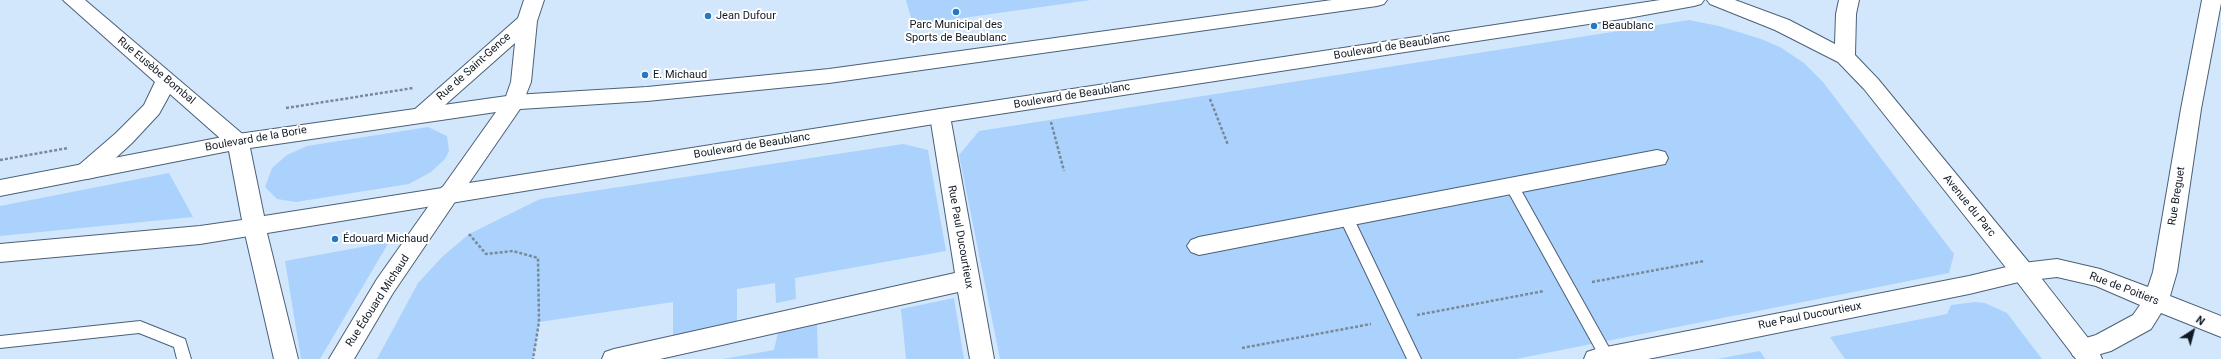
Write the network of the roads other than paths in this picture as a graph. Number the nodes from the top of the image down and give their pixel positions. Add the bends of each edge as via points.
1 (73, 0) edge
2 (534, 0) edge
3 (1377, 0) edge
4 (1694, 0) edge
5 (1717, 0) edge
6 (1849, 0) edge
7 (2212, 0) edge
8 (527, 20) junction
9 (1845, 57) junction
10 (166, 81) junction
11 (514, 102) junction
12 (421, 115) junction
13 (940, 116) junction
14 (497, 124) joint
15 (238, 142) junction
16 (1657, 158) dead end
17 (87, 171) junction
18 (1512, 186) junction
19 (0, 188) edge
20 (450, 193) junction
21 (1346, 218) junction
22 (254, 225) junction
23 (1199, 246) dead end
24 (0, 252) edge
25 (2023, 272) junction
26 (968, 280) junction
27 (2156, 301) junction
28 (2221, 327) edge
29 (0, 342) edge
30 (2086, 354) edge
31 (1602, 358) edge
32 (184, 359) edge
33 (286, 359) edge
34 (341, 359) edge
35 (614, 359) edge
36 (982, 359) edge
37 (1414, 359) edge

1 - 10 main road, Rue Eusèbe Bombal
2 - 8 main road, Rue de Saint-Gence
3 - 11 main road via 829,76 647,94
4 - 13 main road, Boulevard de Beaublanc
5 - 9 main road, Avenue du Parc via 1782,25
6 - 9 main road via 1846,14
7 - 27 main road, Rue Breguet via 2191,109 2165,272
8 - 11 main road, Rue de Saint-Gence via 521,82
8 - 12 main road, Rue de Saint-Gence
9 - 25 main road, Avenue du Parc via 1871,84
10 - 15 main road, Rue Eusèbe Bombal
10 - 17 main road via 152,109
11 - 12 main road, Boulevard de la Borie
11 - 14 main road, Rue de Saint-Gence
12 - 15 main road, Boulevard de la Borie
13 - 20 main road, Boulevard de Beaublanc
13 - 26 main road, Rue Paul Ducourtieux
14 - 20 main road, Rue Édouard Michaud
15 - 17 main road, Boulevard de la Borie
15 - 22 main road
16 - 18 main road
17 - 19 main road, Boulevard de la Borie
18 - 21 main road
18 - 31 lane via 1568,286
20 - 22 main road
20 - 34 main road, Rue Édouard Michaud via 385,286
21 - 23 main road
21 - 37 lane
22 - 24 main road via 200,235
22 - 33 main road
25 - 27 main road, Rue de Poitiers via 2057,268 2100,278
25 - 30 main road, Avenue du Parc
25 - 31 main road, Rue Paul Ducourtieux
26 - 35 main road
26 - 36 main road, Rue Paul Ducourtieux
27 - 28 main road, Rue de Poitiers
27 - 30 main road, Rue Breguet via 2142,322
29 - 32 lane via 140,327 180,343

